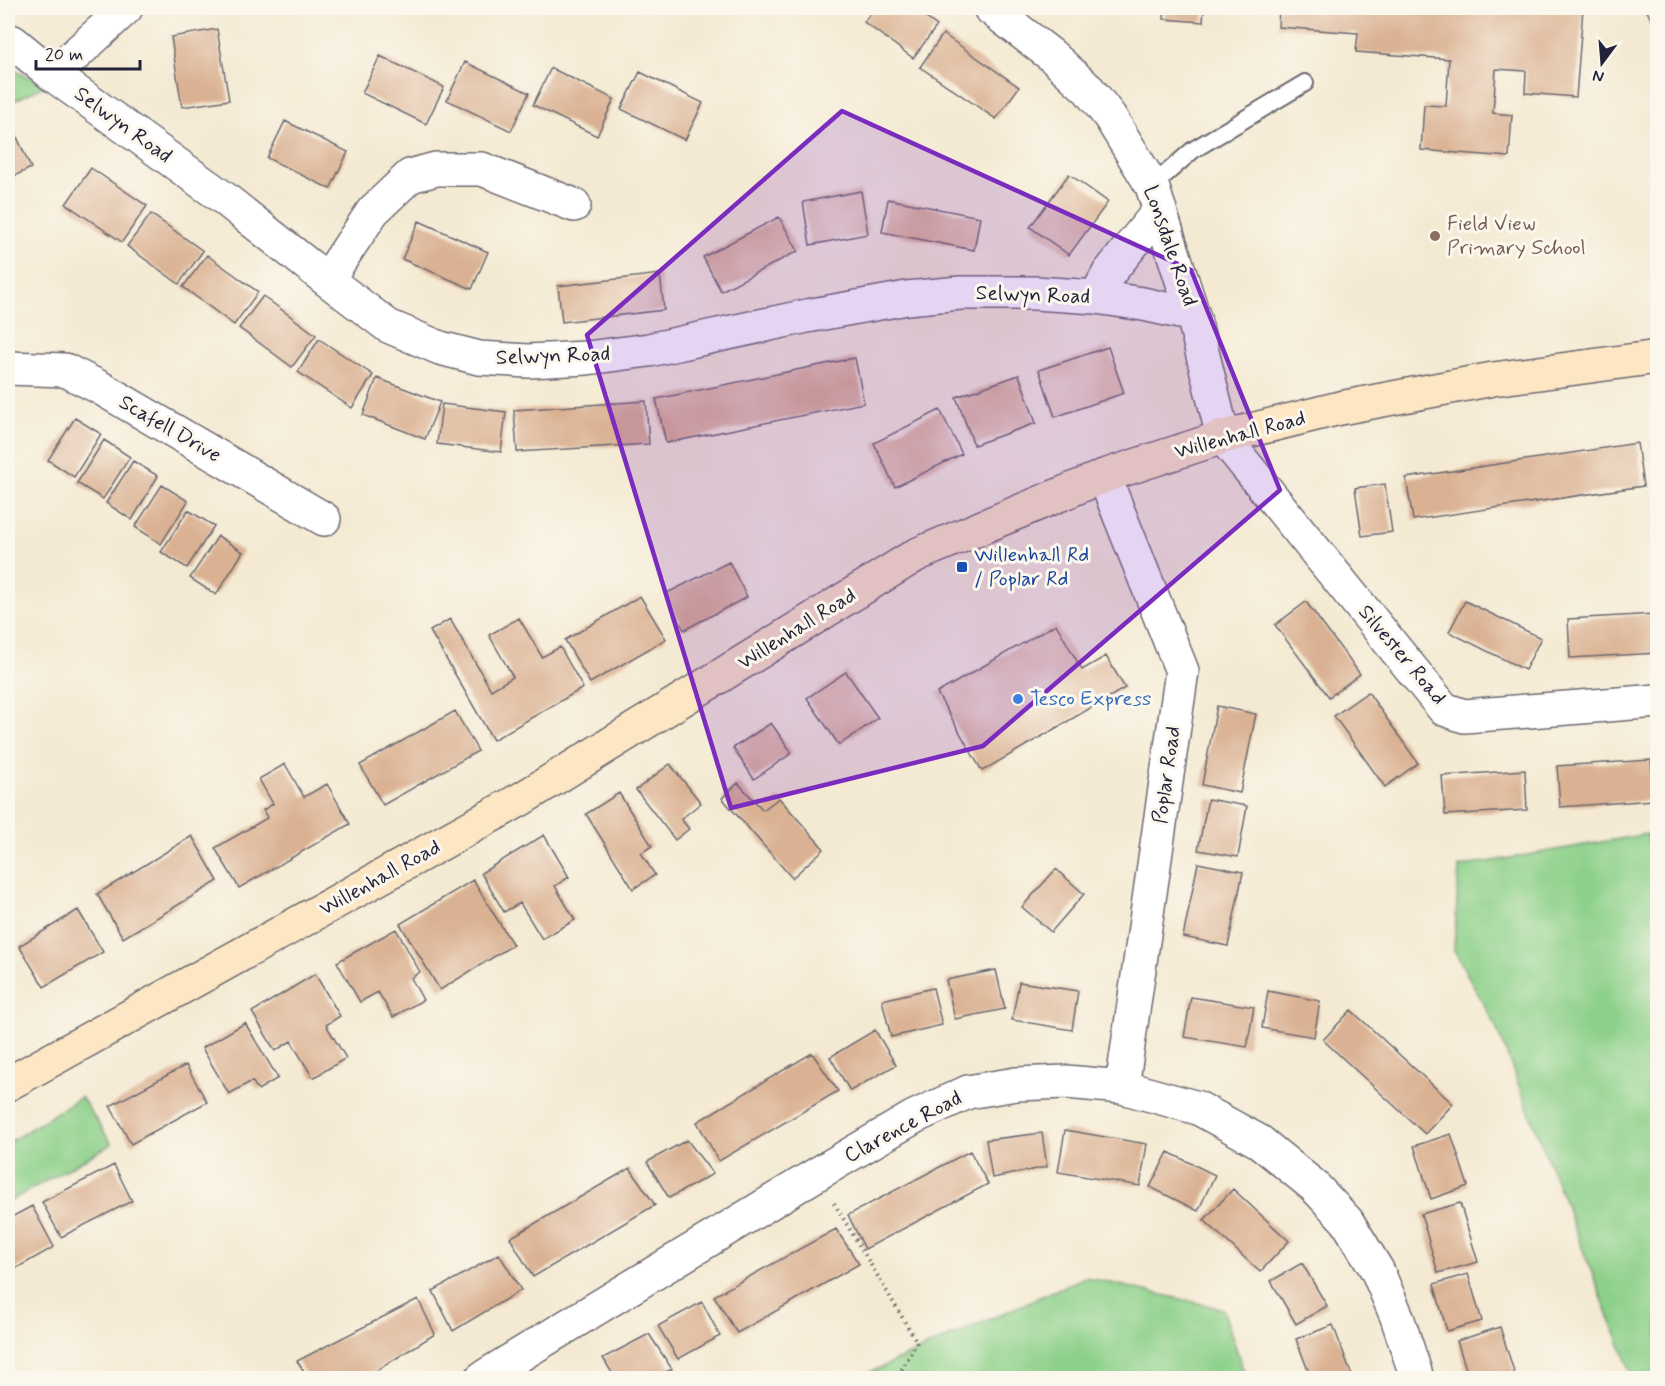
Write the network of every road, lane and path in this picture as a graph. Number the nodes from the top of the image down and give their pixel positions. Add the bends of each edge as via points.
1 (126, 8) edge
2 (990, 8) edge
3 (8, 40) edge
4 (53, 75) junction
5 (1305, 83) dead end
6 (1156, 198) junction
7 (573, 205) dead end
8 (327, 280) junction
9 (1096, 297) junction
10 (1193, 315) junction
11 (1658, 357) edge
12 (8, 368) edge
13 (1223, 437) junction
14 (1104, 476) junction
15 (324, 519) dead end
16 (1658, 701) edge
17 (8, 1084) edge
18 (1122, 1087) junction
19 (817, 1174) junction
20 (482, 1378) edge
21 (897, 1378) edge
22 (1417, 1378) edge

1 - 4 street
2 - 6 street, Lonsdale Road via 1089,90 1110,117
3 - 4 street, Selwyn Road
4 - 8 street, Selwyn Road via 225,199
5 - 6 lane via 1193,150
6 - 9 street
6 - 10 street, Lonsdale Road
7 - 8 street via 482,169 436,169 410,176 373,211
8 - 9 street, Selwyn Road via 388,326 440,348 479,358 528,361 649,350 907,298 960,293
9 - 10 street, Selwyn Road
10 - 13 street, Lonsdale Road
11 - 13 main road, Willenhall Road via 1482,381 1340,408
12 - 15 street, Scafell Drive via 65,370
13 - 14 main road, Willenhall Road
13 - 16 street, Silvester Road via 1444,709 1464,716
14 - 17 main road, Willenhall Road via 916,555 523,798
14 - 18 street, Poplar Road via 1182,671
18 - 19 street, Clarence Road via 1066,1082 1016,1084 968,1092 914,1117
18 - 22 street, Clarence Road via 1198,1108 1260,1142 1314,1186 1347,1221 1377,1270
19 - 20 street, Clarence Road
19 - 21 path via 916,1342

